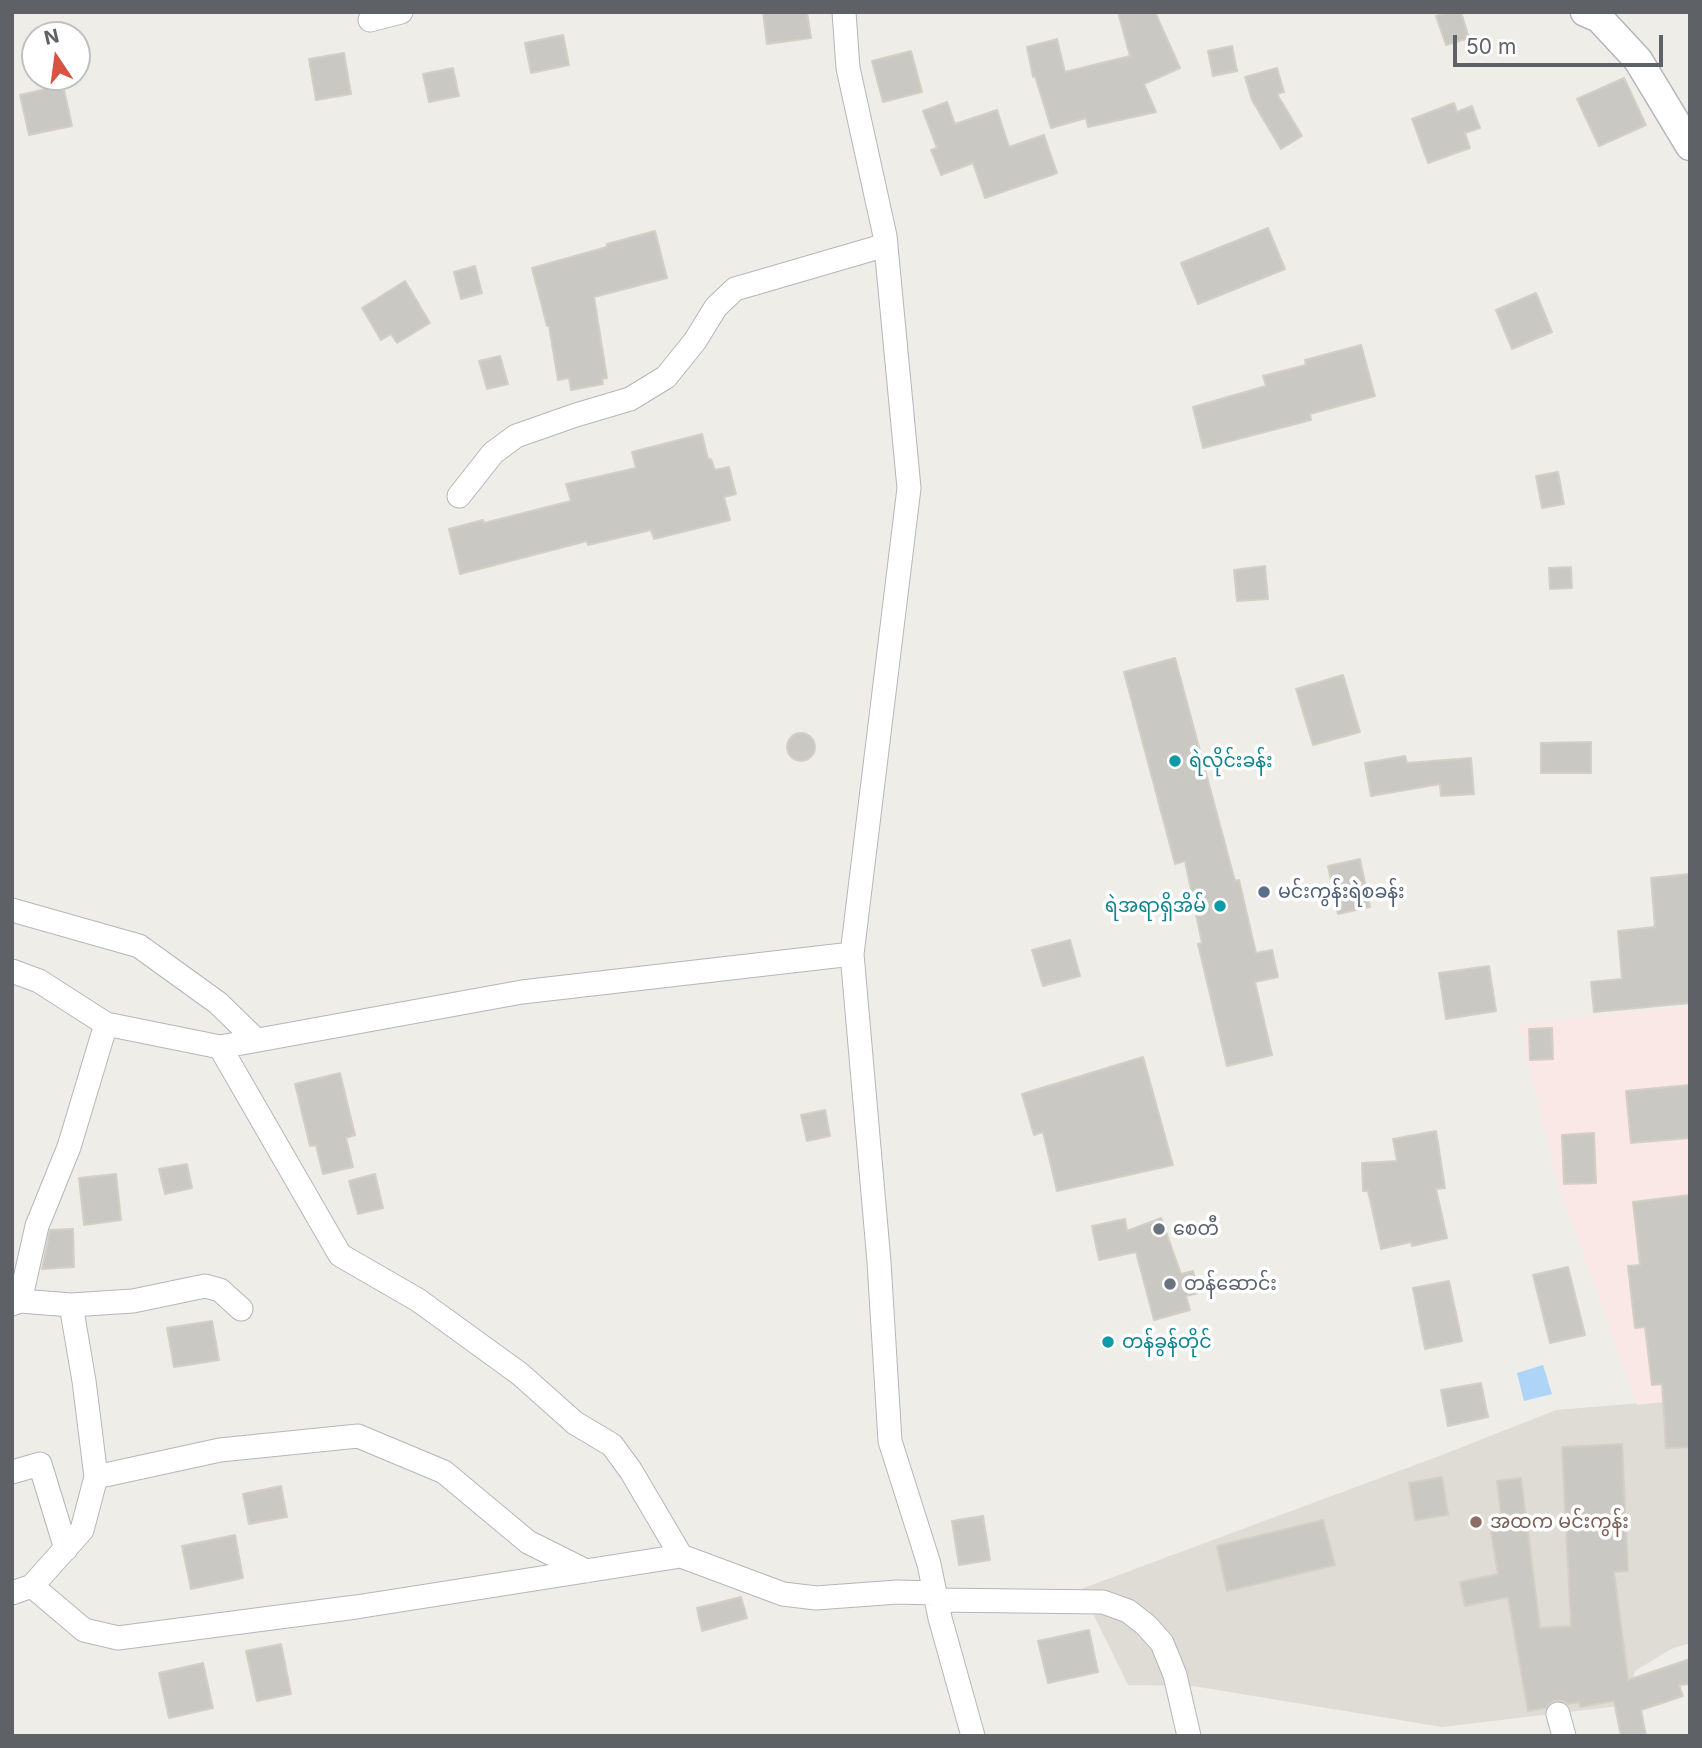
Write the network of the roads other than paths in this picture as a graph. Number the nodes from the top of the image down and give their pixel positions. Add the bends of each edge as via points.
1 (401, 12) edge
2 (844, 12) edge
3 (1585, 12) edge
4 (370, 20) dead end
5 (1690, 146) edge
6 (886, 245) junction
7 (459, 496) dead end
8 (12, 909) edge
9 (852, 954) junction
10 (12, 971) edge
11 (106, 1024) junction
12 (256, 1040) junction
13 (220, 1047) junction
14 (16, 1303) edge
15 (71, 1305) junction
16 (241, 1309) dead end
17 (12, 1472) edge
18 (96, 1477) junction
19 (66, 1549) junction
20 (681, 1556) junction
21 (586, 1572) junction
22 (22, 1590) edge
23 (936, 1597) junction
24 (974, 1736) edge
25 (1189, 1736) edge

1 - 4 street
2 - 6 street via 848,68
3 - 5 street via 1599,18 1638,60
6 - 7 street via 735,289 716,307 666,377 629,400 516,436 493,453
6 - 9 street via 909,488
8 - 12 street via 139,946 218,1003
9 - 12 street via 522,992
9 - 23 street via 890,1441
10 - 11 street via 38,981
11 - 13 street
11 - 14 street via 69,1147 37,1226
12 - 13 street
13 - 20 street via 340,1255 418,1300 520,1374 575,1423 612,1445
14 - 15 street
15 - 16 street via 133,1301 205,1286 220,1290
15 - 18 street
17 - 19 street via 40,1464
18 - 19 street via 82,1530
18 - 21 street via 220,1450 358,1436 444,1472 528,1542
19 - 22 street
20 - 21 street
20 - 23 street via 783,1594 816,1598 897,1592
21 - 22 street via 118,1638 84,1630
23 - 24 street
23 - 25 street via 1103,1602 1128,1611 1162,1643 1175,1675

